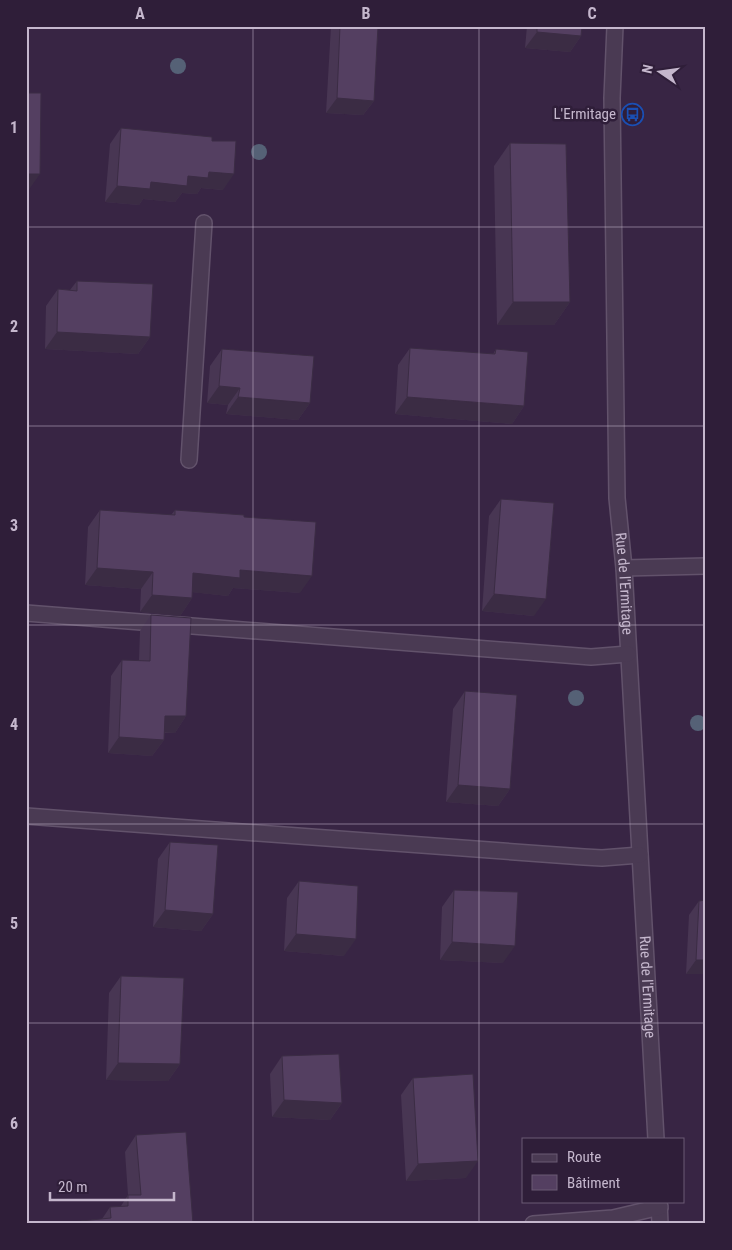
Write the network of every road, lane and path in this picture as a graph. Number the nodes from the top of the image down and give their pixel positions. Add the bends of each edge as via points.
1 (615, 26) edge
2 (204, 223) dead end
3 (189, 460) dead end
4 (706, 566) edge
5 (624, 568) junction
6 (26, 612) edge
7 (628, 654) junction
8 (26, 816) edge
9 (640, 855) junction
10 (656, 1138) edge
11 (659, 1204) edge
12 (533, 1224) edge
13 (660, 1224) edge

1 - 5 street, Rue de l'Ermitage via 612,98 617,498
2 - 3 street
4 - 5 street
5 - 7 street, Rue de l'Ermitage
6 - 7 street via 591,657
7 - 9 street, Rue de l'Ermitage
8 - 9 street via 584,857
9 - 10 street, Rue de l'Ermitage
11 - 12 street via 613,1218
11 - 13 street

